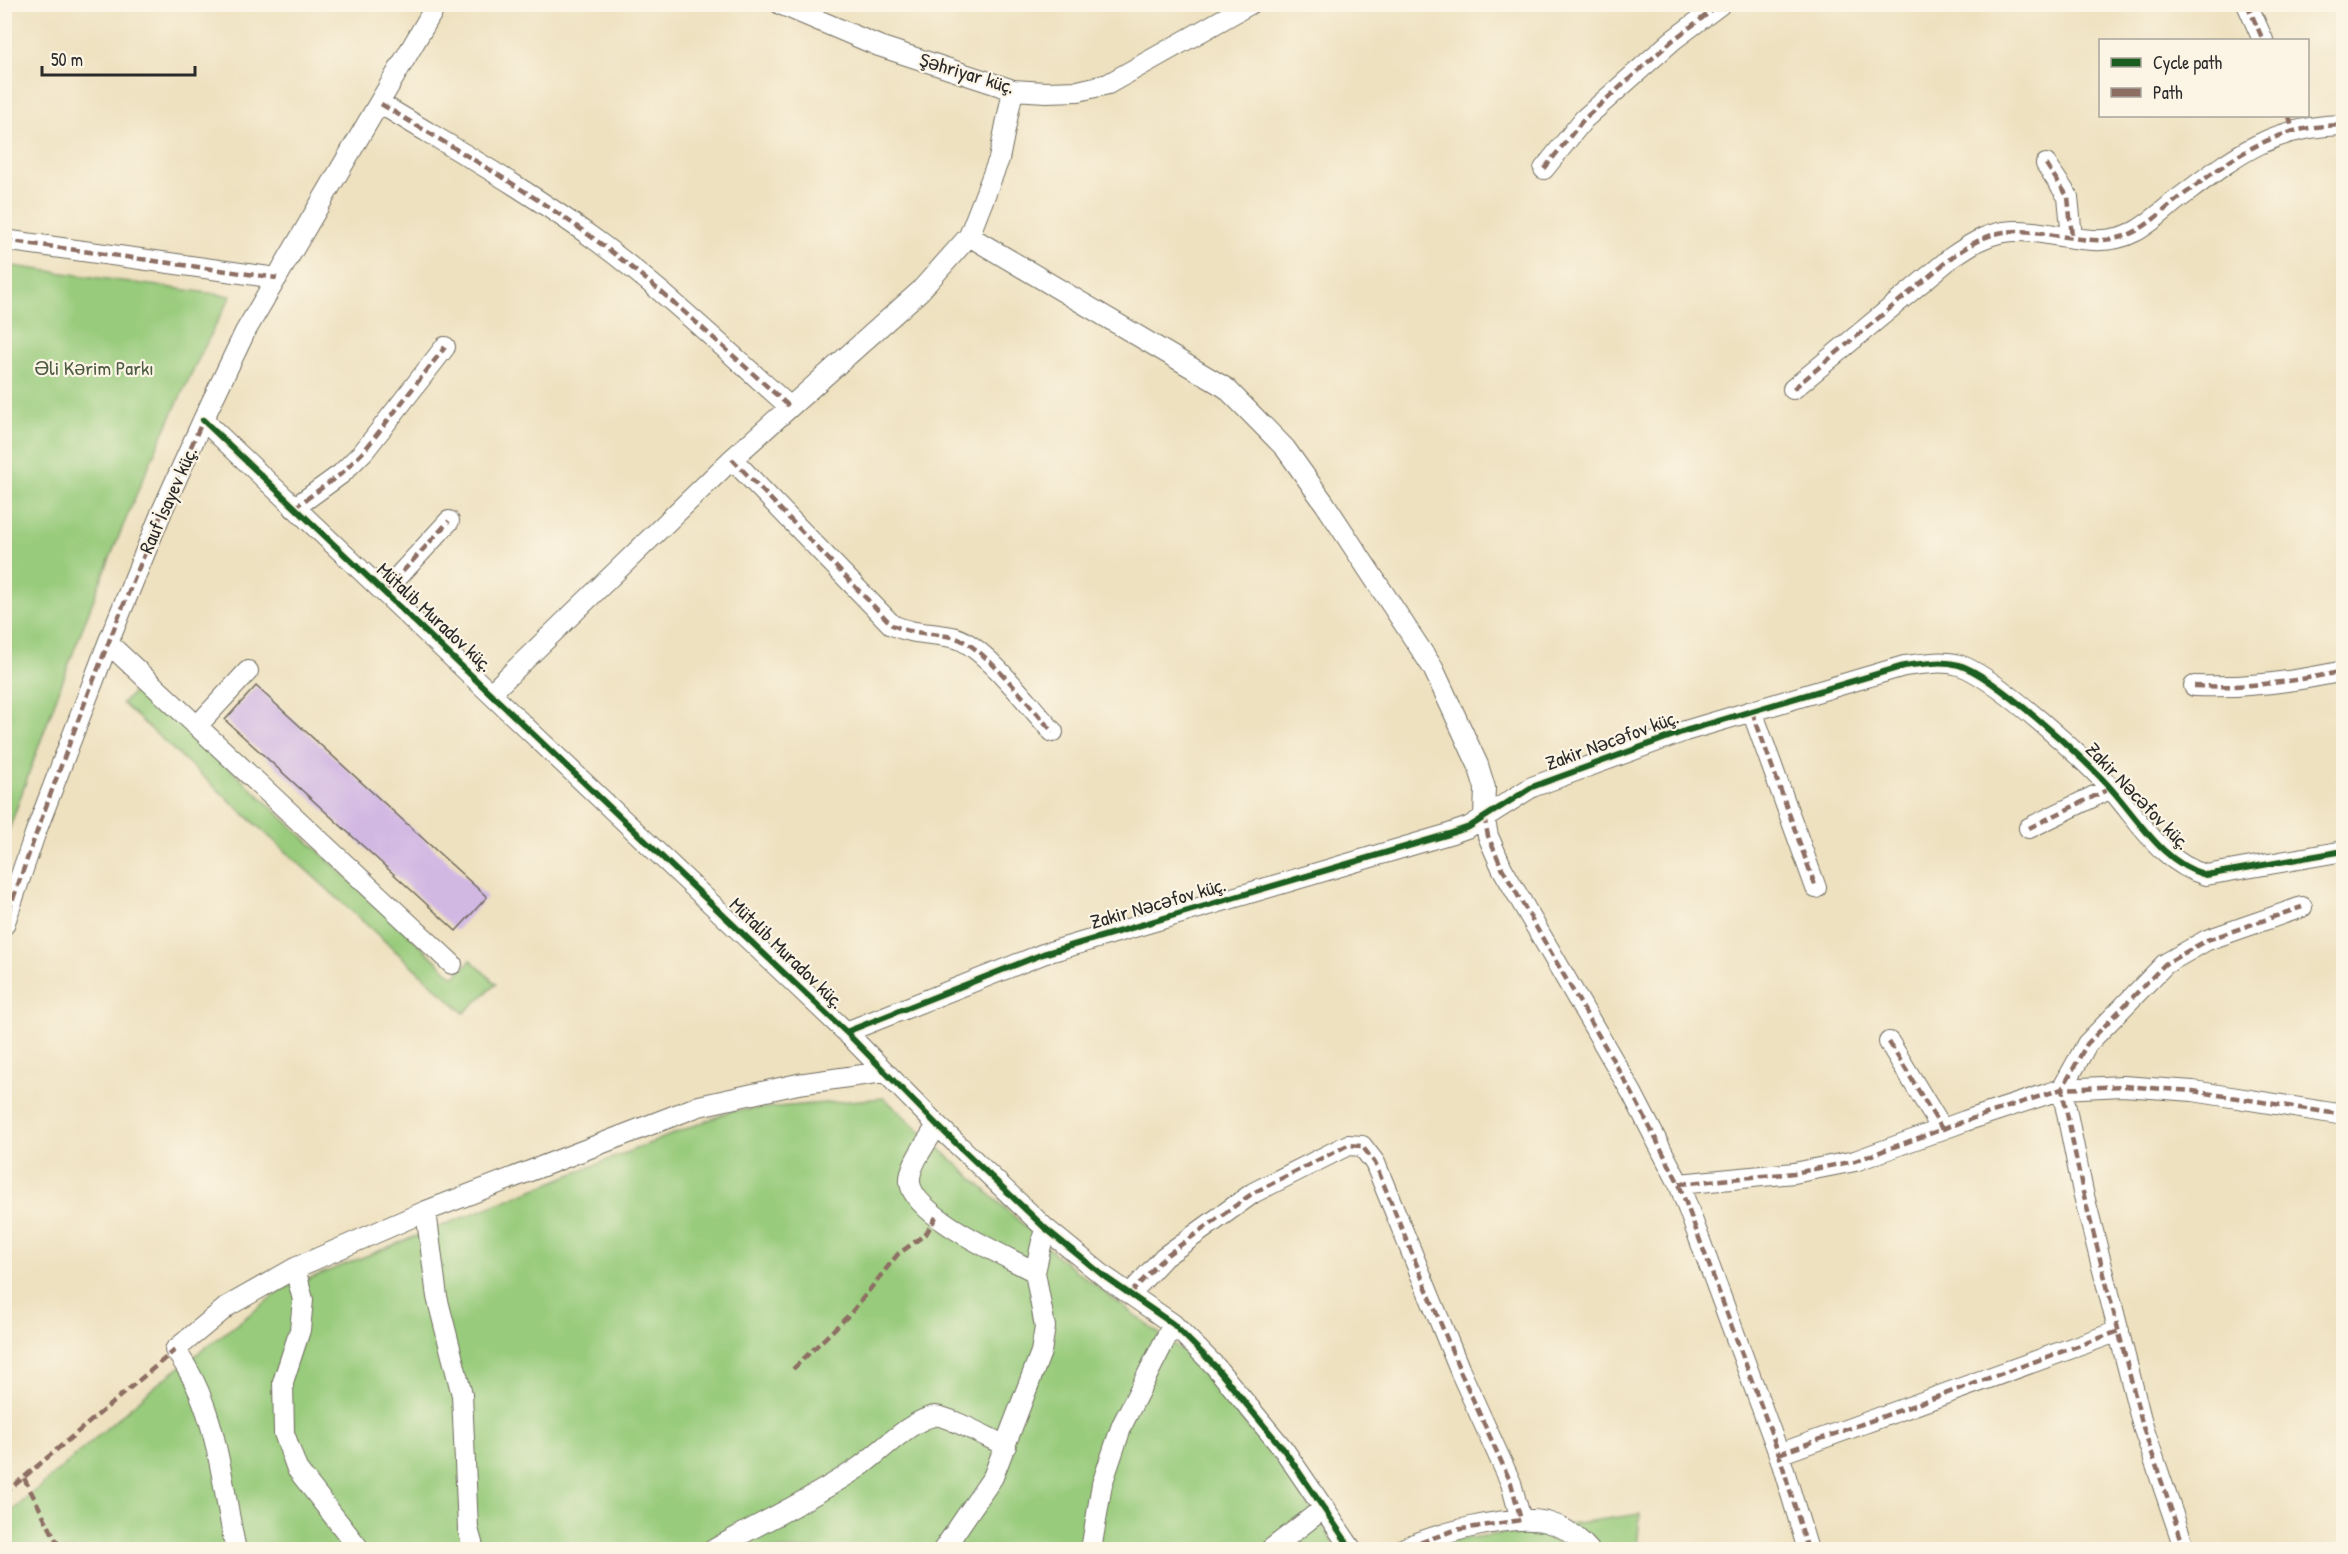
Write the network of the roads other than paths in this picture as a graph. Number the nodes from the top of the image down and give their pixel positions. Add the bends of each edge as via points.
1 (437, 4) edge
2 (1250, 4) edge
3 (1721, 4) edge
4 (2247, 4) edge
5 (786, 6) edge
6 (2263, 39) edge
7 (1013, 90) junction
8 (381, 104) junction
9 (2291, 123) edge
10 (2343, 124) edge
11 (2046, 164) dead end
12 (1544, 169) dead end
13 (969, 236) junction
14 (2072, 237) junction
15 (4, 240) edge
16 (277, 278) junction
17 (445, 347) dead end
18 (1792, 389) dead end
19 (790, 407) junction
20 (203, 420) junction
21 (732, 459) junction
22 (294, 508) junction
23 (449, 521) dead end
24 (384, 592) junction
25 (108, 643) junction
26 (248, 670) dead end
27 (2343, 671) edge
28 (2194, 686) dead end
29 (491, 693) junction
30 (1752, 711) junction
31 (197, 726) junction
32 (1053, 732) dead end
33 (2111, 788) junction
34 (1484, 816) junction
35 (2030, 828) dead end
36 (2343, 851) edge
37 (1816, 888) dead end
38 (2302, 907) dead end
39 (4, 925) edge
40 (452, 964) dead end
41 (846, 1032) junction
42 (1889, 1042) dead end
43 (884, 1072) junction
44 (2062, 1089) junction
45 (2343, 1115) edge
46 (937, 1125) junction
47 (1942, 1129) junction
48 (1678, 1184) junction
49 (426, 1211) junction
50 (1045, 1228) junction
51 (295, 1268) junction
52 (1035, 1272) junction
53 (1130, 1294) junction
54 (1173, 1324) junction
55 (2119, 1331) junction
56 (1006, 1446) junction
57 (1779, 1454) junction
58 (1324, 1508) junction
59 (1521, 1520) junction
60 (236, 1550) edge
61 (360, 1550) edge
62 (474, 1550) edge
63 (714, 1550) edge
64 (943, 1550) edge
65 (1091, 1550) edge
66 (1270, 1550) edge
67 (1352, 1550) edge
68 (1400, 1550) edge
69 (1589, 1550) edge
70 (1808, 1550) edge
71 (2185, 1550) edge

1 - 8 street, Rauf İsayev küç.
2 - 7 street, Şəhriyar küç. via 1108,84 1078,91
3 - 12 street via 1673,40 1584,119
4 - 6 street
5 - 7 street, Şəhriyar küç. via 879,46
7 - 13 street via 999,159
8 - 16 street, Rauf İsayev küç.
8 - 19 street via 598,241
9 - 10 street
9 - 14 street via 2236,156 2134,232 2104,241
11 - 14 street via 2068,197
13 - 19 street via 920,291
13 - 34 street via 1226,388 1285,448 1433,668 1478,765 1485,788
14 - 18 street via 2005,232 1980,238
15 - 16 street
16 - 20 street, Rauf İsayev küç. via 245,332
17 - 22 street via 364,451 341,474
19 - 21 street
20 - 22 street, Mütalib Muradov küç.
20 - 25 street, Rauf İsayev küç.
21 - 29 street
21 - 32 street via 892,625 911,634 956,638 982,654
22 - 24 street, Mütalib Muradov küç.
23 - 24 street
24 - 29 street, Mütalib Muradov küç.
25 - 31 street
25 - 39 street, Rauf İsayev küç.
26 - 31 street
27 - 28 street via 2241,688
29 - 41 street, Mütalib Muradov küç.
30 - 33 street, Zakir Nəcəfov küç. via 1904,666 1941,662 1960,666 1980,676 2063,741
30 - 34 street, Zakir Nəcəfov küç. via 1532,787
30 - 37 street
31 - 40 street
33 - 35 street
33 - 36 street, Zakir Nəcəfov küç. via 2167,855 2197,873 2206,875
34 - 41 street, Zakir Nəcəfov küç. via 1449,834 1043,954
34 - 48 street via 1502,868 1632,1093
38 - 44 street via 2207,940 2165,964 2087,1044
41 - 43 street, Mütalib Muradov küç.
42 - 47 street
43 - 46 street, Mütalib Muradov küç.
43 - 49 street via 798,1084 699,1106
44 - 45 street via 2123,1086 2193,1091
44 - 47 street
44 - 55 street via 2083,1192
46 - 50 street, Mütalib Muradov küç.
46 - 52 street via 914,1166 910,1182 917,1199 936,1217
47 - 48 street via 1855,1161 1794,1173
48 - 57 street
49 - 51 street
49 - 62 street via 437,1297 462,1395 468,1529
50 - 52 street
50 - 53 street, Mütalib Muradov küç.
51 - 60 street via 228,1306 175,1350 191,1372 208,1410
51 - 61 street via 303,1300 300,1330 283,1382 284,1433 297,1469
52 - 56 street via 1045,1327 1041,1352
53 - 54 street, Mütalib Muradov küç.
53 - 59 street via 1164,1257 1253,1193 1348,1145 1362,1146 1375,1163 1511,1483
54 - 58 street, Mütalib Muradov küç. via 1215,1366 1284,1450
54 - 65 street via 1122,1425 1102,1484
55 - 57 street
55 - 71 street via 2143,1427
56 - 63 street via 935,1415 793,1509
56 - 64 street via 993,1477
57 - 70 street
58 - 66 street
58 - 67 street, Mütalib Muradov küç.
59 - 68 street via 1455,1530
59 - 69 street via 1546,1522 1575,1534

